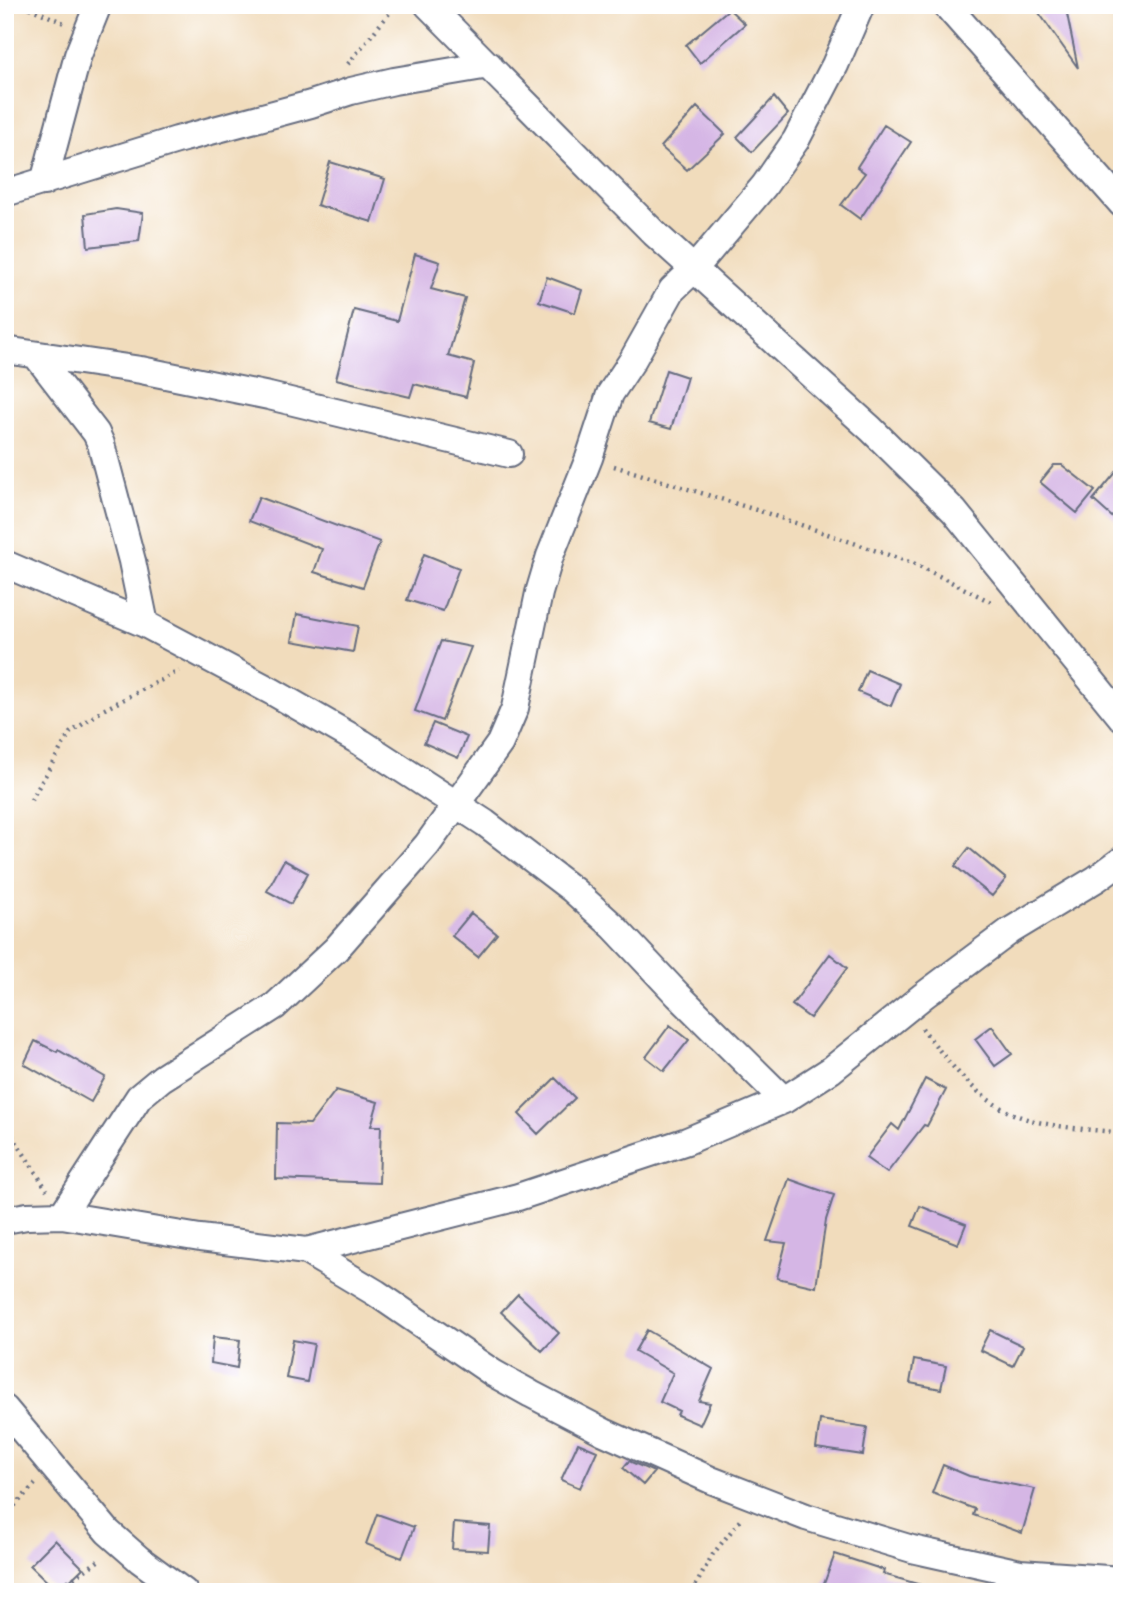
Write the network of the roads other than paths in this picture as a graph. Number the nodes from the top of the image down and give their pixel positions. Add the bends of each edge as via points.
1 (428, 5) edge
2 (861, 5) edge
3 (946, 5) edge
4 (93, 17) edge
5 (489, 65) junction
6 (44, 182) junction
7 (5, 193) edge
8 (1122, 204) edge
9 (694, 269) junction
10 (5, 350) edge
11 (36, 355) junction
12 (509, 454) dead end
13 (5, 564) edge
14 (145, 624) junction
15 (1122, 718) edge
16 (458, 805) junction
17 (1122, 860) edge
18 (784, 1100) junction
19 (62, 1214) junction
20 (5, 1220) edge
21 (306, 1251) junction
22 (5, 1409) edge
23 (1122, 1580) edge
24 (184, 1592) edge

1 - 5 street
2 - 9 street via 796,140
3 - 8 street
4 - 6 street via 78,55
5 - 6 street via 351,91
5 - 9 street via 611,192
6 - 7 street
9 - 15 street via 954,511
9 - 16 street via 665,299 606,402 545,572 513,717
10 - 11 street
11 - 12 street via 141,370 270,397
11 - 14 street via 102,444
13 - 14 street
14 - 16 street via 362,743
16 - 18 street via 573,890 613,926
16 - 19 street via 336,949 275,1006 139,1097
17 - 18 street via 1010,931 831,1070
18 - 21 street via 687,1141 518,1197
19 - 20 street
19 - 21 street
21 - 23 street via 492,1373 604,1432 752,1496 912,1549 991,1568
22 - 24 street via 100,1523

